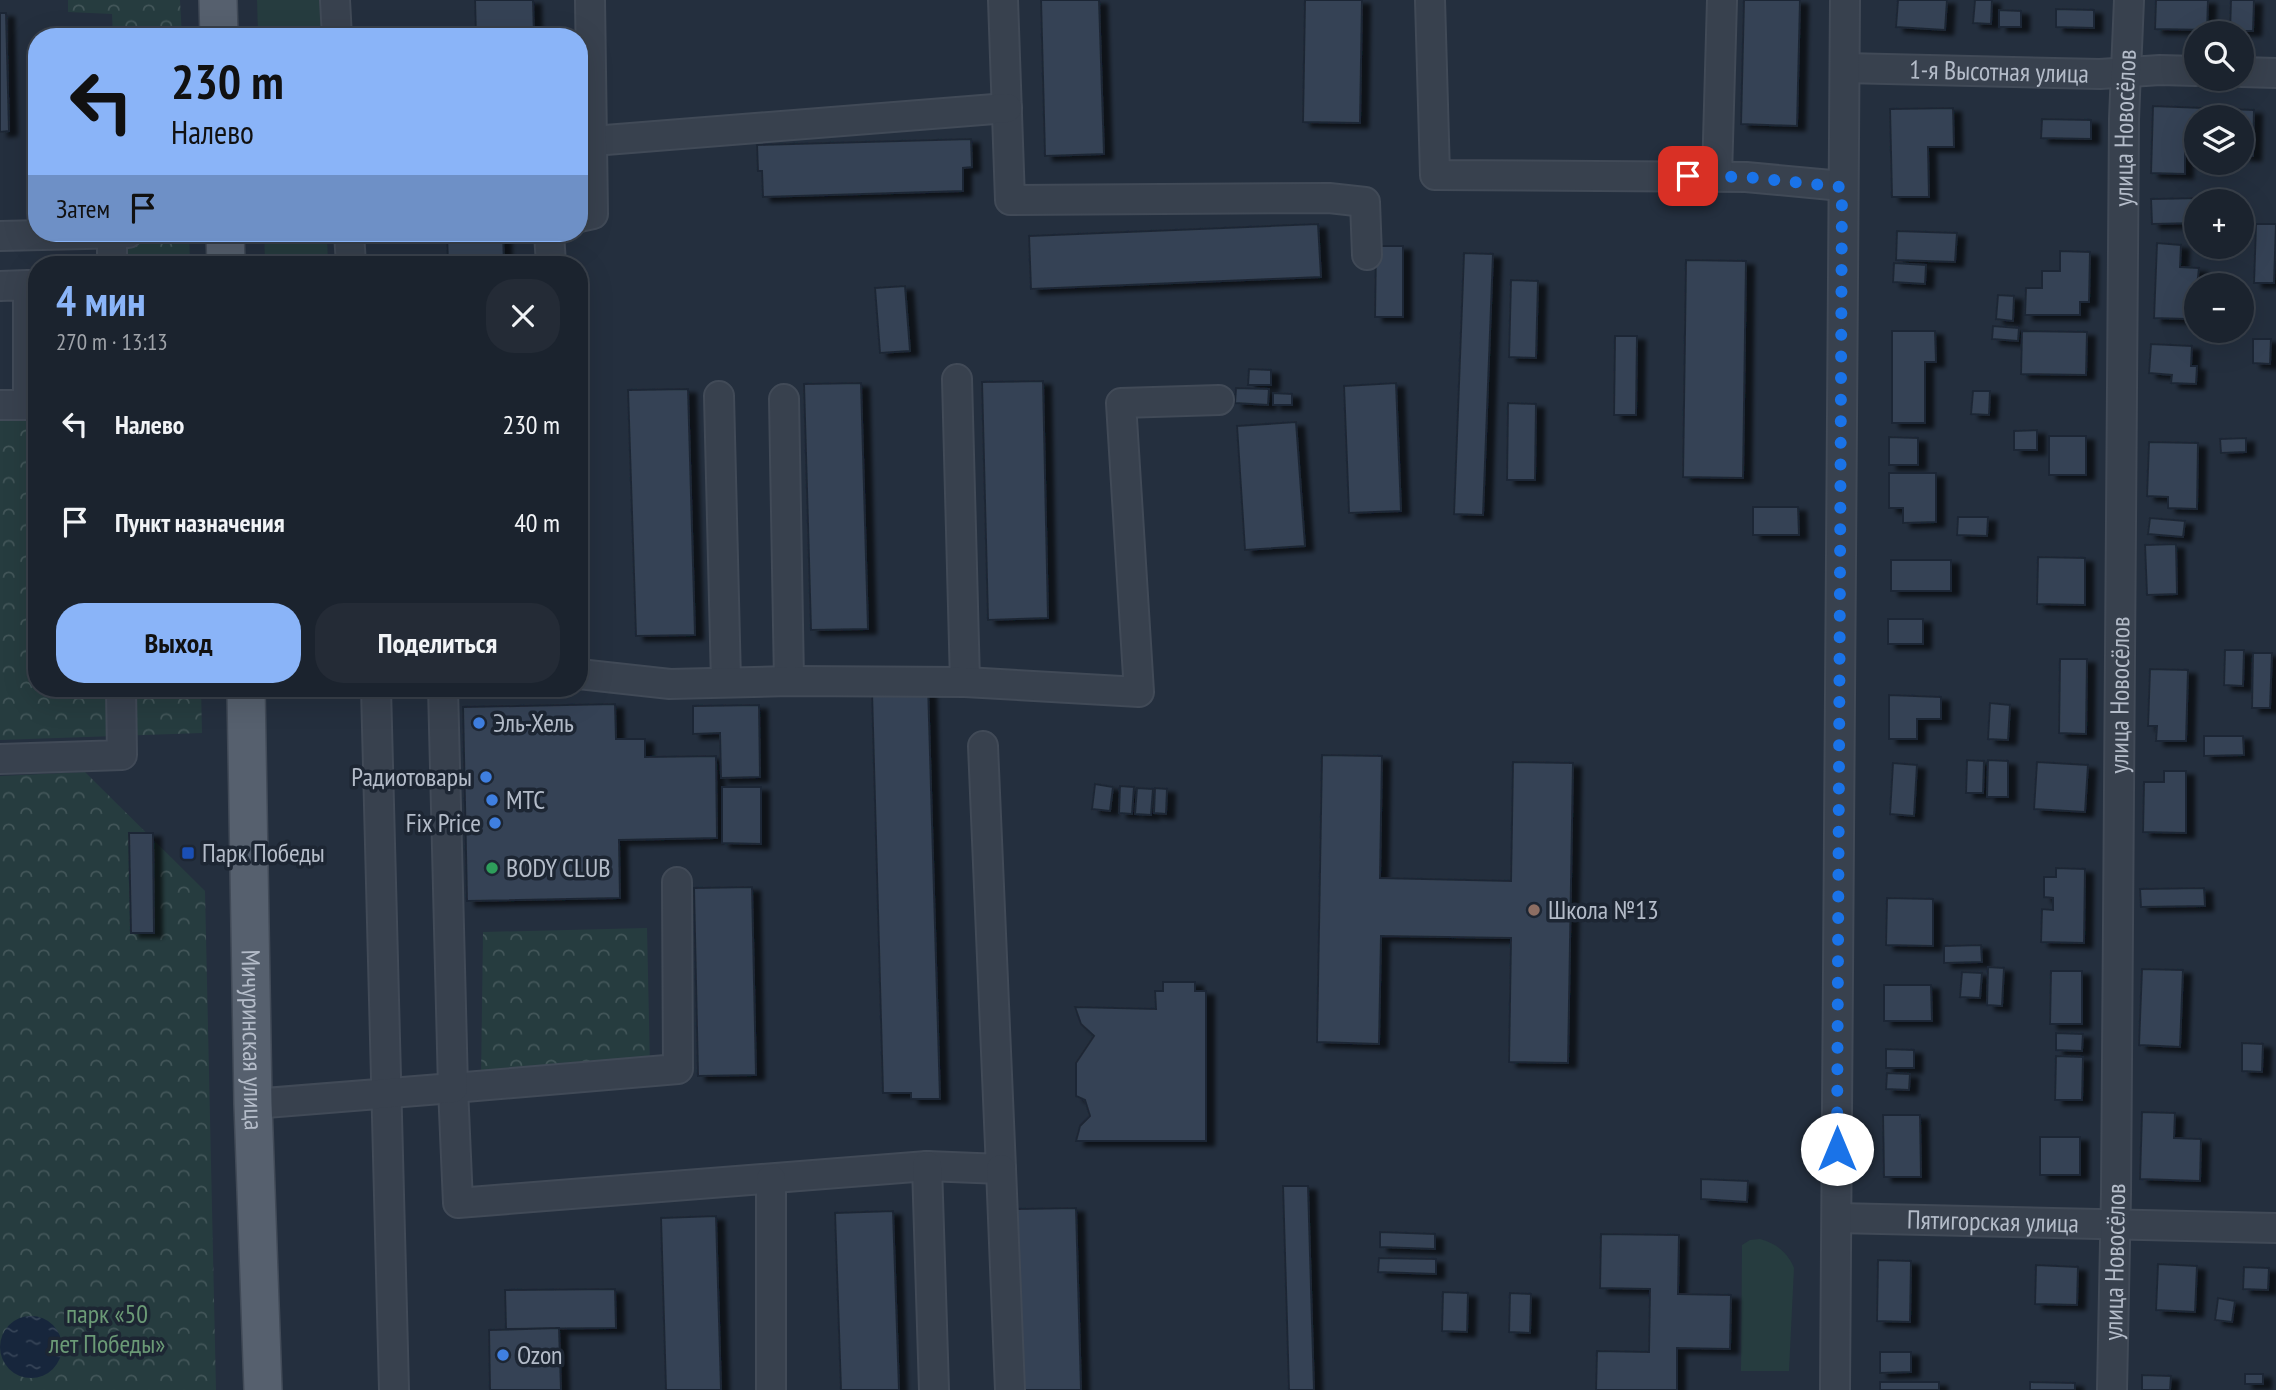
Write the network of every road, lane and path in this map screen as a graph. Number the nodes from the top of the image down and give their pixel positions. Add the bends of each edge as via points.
1 (218, 0) edge
2 (335, 0) edge
3 (590, 0) edge
4 (1003, 0) edge
5 (1430, 0) edge
6 (1722, 0) edge
7 (1845, 0) edge
8 (2129, 0) edge
9 (219, 28) edge
10 (337, 28) edge
11 (1845, 68) junction
12 (2184, 71) edge
13 (2127, 72) junction
14 (2254, 72) edge
15 (2276, 73) edge
16 (1007, 108) junction
17 (593, 141) junction
18 (1717, 176) junction
19 (1842, 187) junction
20 (588, 215) edge
21 (0, 236) edge
22 (28, 236) edge
23 (1367, 256) dead end
24 (0, 286) edge
25 (957, 379) dead end
26 (719, 397) dead end
27 (785, 399) dead end
28 (1219, 400) dead end
29 (0, 405) edge
30 (588, 675) edge
31 (789, 681) junction
32 (726, 682) junction
33 (965, 682) junction
34 (121, 697) edge
35 (246, 697) edge
36 (376, 697) edge
37 (443, 697) edge
38 (984, 746) dead end
39 (0, 759) edge
40 (677, 882) dead end
41 (453, 1088) junction
42 (386, 1095) junction
43 (253, 1104) junction
44 (927, 1166) junction
45 (1001, 1169) junction
46 (771, 1179) junction
47 (1837, 1218) junction
48 (2115, 1224) junction
49 (2276, 1228) edge
50 (263, 1390) edge
51 (394, 1390) edge
52 (771, 1390) edge
53 (934, 1390) edge
54 (1010, 1390) edge
55 (1835, 1390) edge
56 (2112, 1390) edge

1 - 9 main road
2 - 10 street
3 - 17 street
4 - 16 street
5 - 18 street via 1435,175
6 - 18 street
7 - 11 street
8 - 13 street, улица Новосёлов
11 - 13 street, 1-я Высотная улица
11 - 19 street
12 - 13 street, 1-я Высотная улица
13 - 48 street, улица Новосёлов
14 - 15 street
16 - 17 street
16 - 23 street via 1010,200 1329,198 1365,202
17 - 20 street via 593,214
18 - 19 street
19 - 47 street
21 - 22 street
24 - 29 street via 28,285 28,405
25 - 33 street
26 - 32 street
27 - 31 street
28 - 33 street via 1121,403 1139,692
30 - 32 street via 670,684
31 - 32 street
31 - 33 street
34 - 39 street via 122,755
35 - 43 main road, Мичуринская улица
36 - 42 street
37 - 41 street
38 - 45 street
40 - 41 street via 678,1069
41 - 42 street
41 - 46 street via 458,1203
42 - 43 street
42 - 51 street
43 - 50 main road, Мичуринская улица
44 - 45 street
44 - 46 street
44 - 53 street
45 - 54 street
46 - 52 street
47 - 48 street, Пятигорская улица
47 - 55 street
48 - 49 street, Пятигорская улица
48 - 56 street, улица Новосёлов

